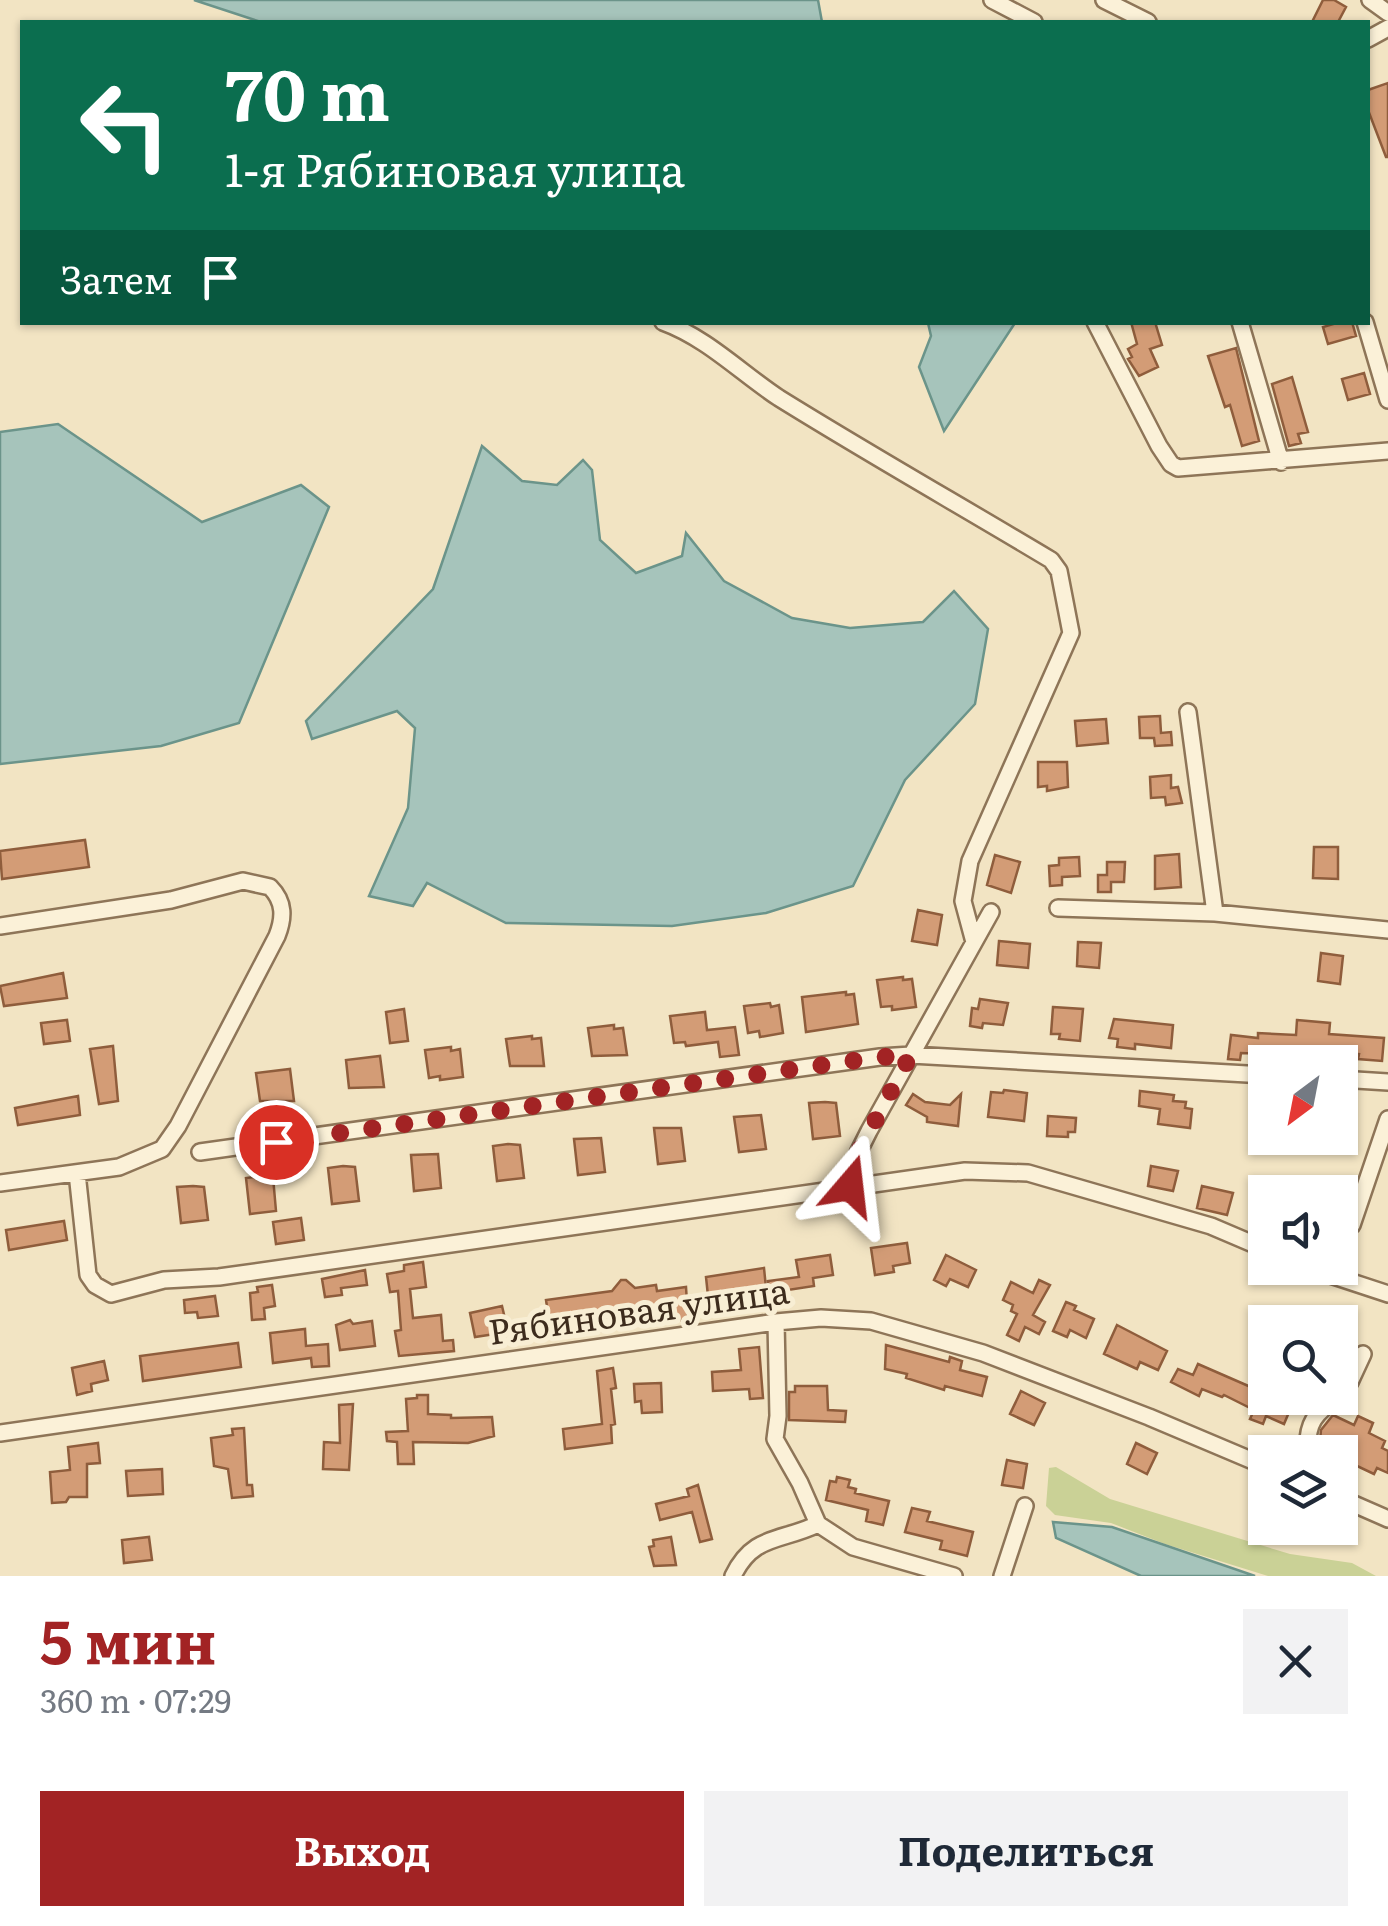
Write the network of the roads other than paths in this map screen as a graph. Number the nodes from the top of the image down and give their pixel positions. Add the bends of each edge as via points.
1 (992, 0) edge
2 (1104, 0) edge
3 (1370, 0) edge
4 (1388, 13) edge
5 (1030, 20) edge
6 (1144, 20) edge
7 (669, 325) edge
8 (1097, 325) edge
9 (1241, 325) edge
10 (1365, 325) edge
11 (1388, 400) edge
12 (1387, 448) edge
13 (1282, 462) junction
14 (1188, 712) dead end
15 (1058, 908) dead end
16 (990, 912) dead end
17 (1215, 913) junction
18 (0, 926) edge
19 (1388, 930) edge
20 (974, 942) junction
21 (910, 1056) junction
22 (1248, 1074) edge
23 (1358, 1080) edge
24 (1388, 1082) edge
25 (1388, 1119) edge
26 (200, 1152) dead end
27 (77, 1173) junction
28 (0, 1183) edge
29 (850, 1186) junction
30 (1358, 1207) edge
31 (1248, 1242) edge
32 (1358, 1284) edge
33 (1388, 1294) edge
34 (776, 1322) junction
35 (1362, 1354) dead end
36 (1358, 1363) edge
37 (0, 1432) edge
38 (1248, 1459) edge
39 (1026, 1506) dead end
40 (1358, 1506) edge
41 (1388, 1518) edge
42 (818, 1524) junction
43 (733, 1576) edge
44 (954, 1576) edge
45 (1002, 1576) edge

1 - 5 street
2 - 6 street
3 - 4 street
7 - 20 street via 1051,560 1059,571 1071,633 970,860 962,901
8 - 13 street via 1171,464 1182,469
9 - 13 street
10 - 11 street
12 - 13 street
14 - 17 street
15 - 17 street
16 - 20 street
17 - 19 street
18 - 27 street via 243,882 270,887 280,900 277,936 171,1138 150,1156
20 - 21 street
21 - 22 street
21 - 26 street
21 - 29 street via 858,1153
23 - 24 street
25 - 30 street
27 - 28 street
27 - 29 street via 88,1275 116,1294 164,1280
29 - 31 street via 938,1173 1028,1172
32 - 33 street
34 - 37 street, Рябиновая улица
34 - 38 street, Рябиновая улица via 857,1320 983,1352
34 - 42 street via 775,1439
35 - 36 street
39 - 45 street
40 - 41 street
42 - 43 street via 760,1543
42 - 44 street via 853,1547

